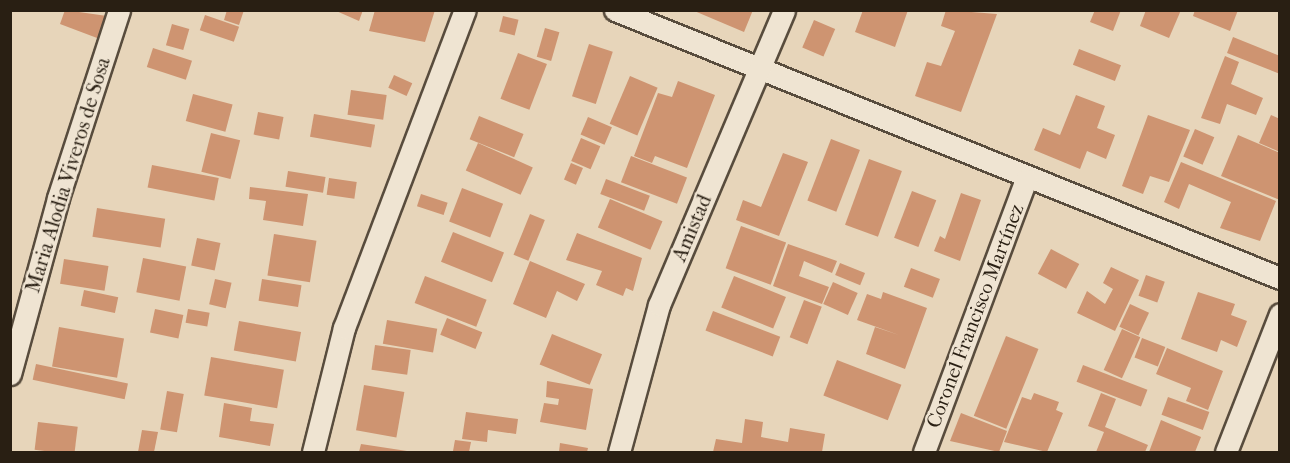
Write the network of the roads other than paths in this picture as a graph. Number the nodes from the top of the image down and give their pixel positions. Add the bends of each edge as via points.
1 (118, 10) edge
2 (465, 10) edge
3 (615, 10) edge
4 (784, 10) edge
5 (762, 70) junction
6 (1026, 180) junction
7 (1280, 278) edge
8 (1280, 315) edge
9 (10, 374) edge
10 (313, 453) edge
11 (619, 453) edge
12 (924, 453) edge
13 (1226, 453) edge

1 - 9 street, Maria Alodia Viveros de Sosa via 58,198
2 - 10 street via 344,328
3 - 5 street
4 - 5 street, Amistad
5 - 6 street
5 - 11 street, Amistad via 659,305
6 - 7 street
6 - 12 street, Coronel Francisco Martínez
8 - 13 street

